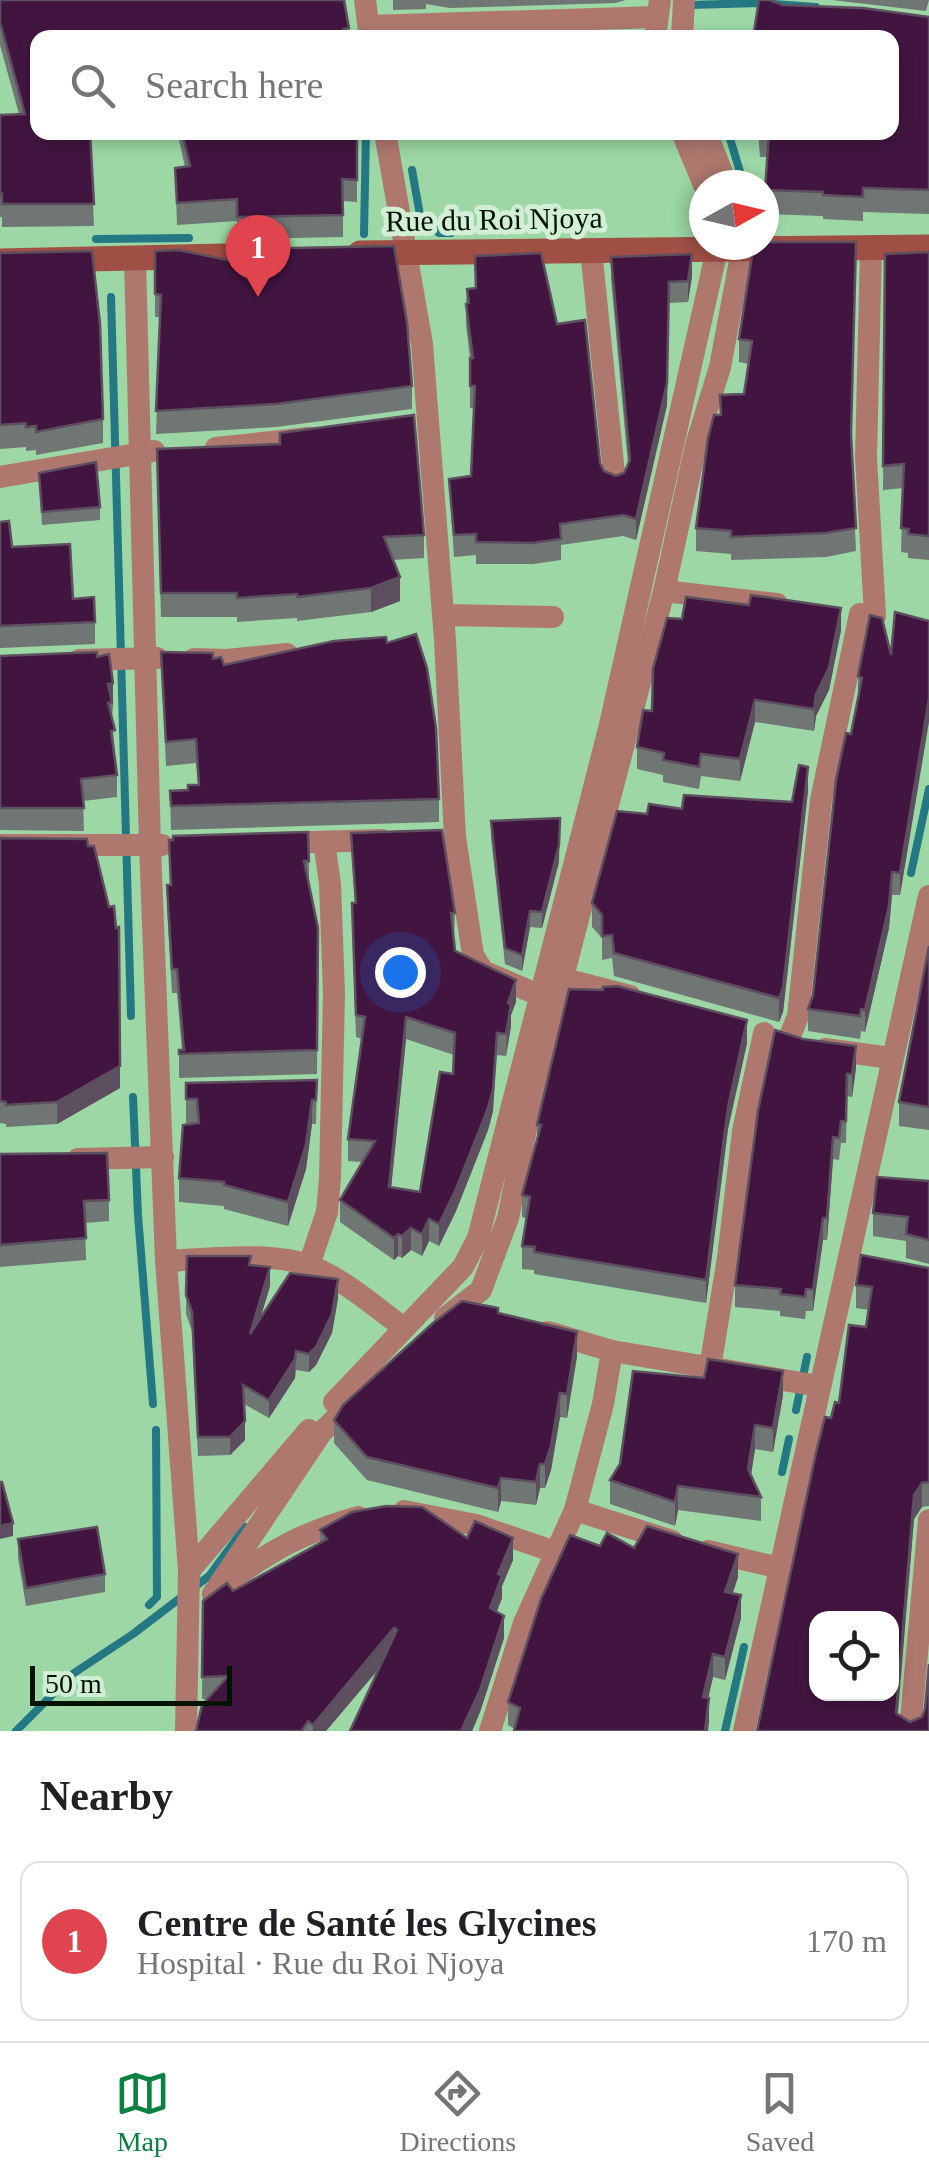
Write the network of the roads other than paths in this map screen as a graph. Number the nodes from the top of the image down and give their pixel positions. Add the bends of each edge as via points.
1 (365, 0) edge
2 (684, 0) edge
3 (657, 18) edge
4 (370, 30) edge
5 (411, 30) edge
6 (682, 30) edge
7 (386, 140) edge
8 (685, 140) edge
9 (709, 140) edge
10 (698, 170) edge
11 (720, 170) edge
12 (779, 247) edge
13 (689, 248) edge
14 (872, 248) junction
15 (929, 248) edge
16 (591, 250) junction
17 (404, 252) junction
18 (289, 254) edge
19 (328, 254) edge
20 (135, 258) junction
21 (728, 260) edge
22 (730, 260) edge
23 (0, 261) edge
24 (337, 434) edge
25 (141, 452) junction
26 (0, 477) edge
27 (615, 483) edge
28 (664, 591) junction
29 (801, 607) edge
30 (443, 615) junction
31 (553, 617) dead end
32 (306, 653) edge
33 (146, 657) junction
34 (56, 660) edge
35 (399, 839) edge
36 (324, 842) junction
37 (247, 844) edge
38 (0, 845) edge
39 (189, 845) edge
40 (150, 846) junction
41 (928, 911) edge
42 (564, 979) junction
43 (541, 996) junction
44 (660, 1004) edge
45 (736, 1024) edge
46 (764, 1033) junction
47 (788, 1042) junction
48 (891, 1058) junction
49 (163, 1158) junction
50 (64, 1159) edge
51 (166, 1261) junction
52 (309, 1264) junction
53 (462, 1305) junction
54 (493, 1315) edge
55 (524, 1325) edge
56 (404, 1328) junction
57 (612, 1351) junction
58 (710, 1368) junction
59 (819, 1386) junction
60 (576, 1510) junction
61 (929, 1520) edge
62 (555, 1552) junction
63 (780, 1568) junction
64 (189, 1570) junction
65 (213, 1594) junction
66 (188, 1612) junction
67 (186, 1731) edge
68 (490, 1731) edge
69 (744, 1731) edge
70 (910, 1731) edge

1 - 4 street
2 - 6 street
3 - 5 street
7 - 17 street
8 - 10 street
9 - 11 street
12 - 14 main road, Rue du Roi Njoya
13 - 16 main road, Rue du Roi Njoya
14 - 15 main road, Rue du Roi Njoya
14 - 47 street via 867,615 822,800 798,1016
16 - 17 main road, Rue du Roi Njoya
16 - 27 street
17 - 19 main road, Rue du Roi Njoya
17 - 30 street via 417,310 420,424
18 - 20 main road
20 - 23 main road
20 - 25 street
21 - 43 street via 631,620
22 - 28 street via 720,368
24 - 25 street
25 - 26 street
25 - 33 street
28 - 29 street
28 - 42 street
30 - 31 street
30 - 43 street via 435,641 446,838 473,955 483,971
32 - 33 street via 228,660
33 - 34 street
33 - 40 street
35 - 36 street
36 - 37 street
36 - 52 street via 334,993 322,1090 327,1212
38 - 40 street
39 - 40 street
40 - 49 street via 170,1093
41 - 48 street
42 - 44 street
42 - 53 street via 501,1243 481,1290
43 - 56 street via 478,1238 464,1266
45 - 46 street
46 - 47 street
46 - 58 street via 742,1131
47 - 48 street
48 - 59 street via 855,1261
49 - 50 street
49 - 51 street
51 - 52 street
51 - 64 street
52 - 56 street
53 - 54 street
53 - 65 street via 332,1419
55 - 57 street
56 - 64 street
57 - 58 street
57 - 60 street
58 - 59 street
59 - 63 street
60 - 62 street
60 - 63 street
61 - 70 street
62 - 65 street via 440,1516 374,1512 299,1535
62 - 68 street
63 - 69 street
64 - 66 street
65 - 66 street
66 - 67 street

